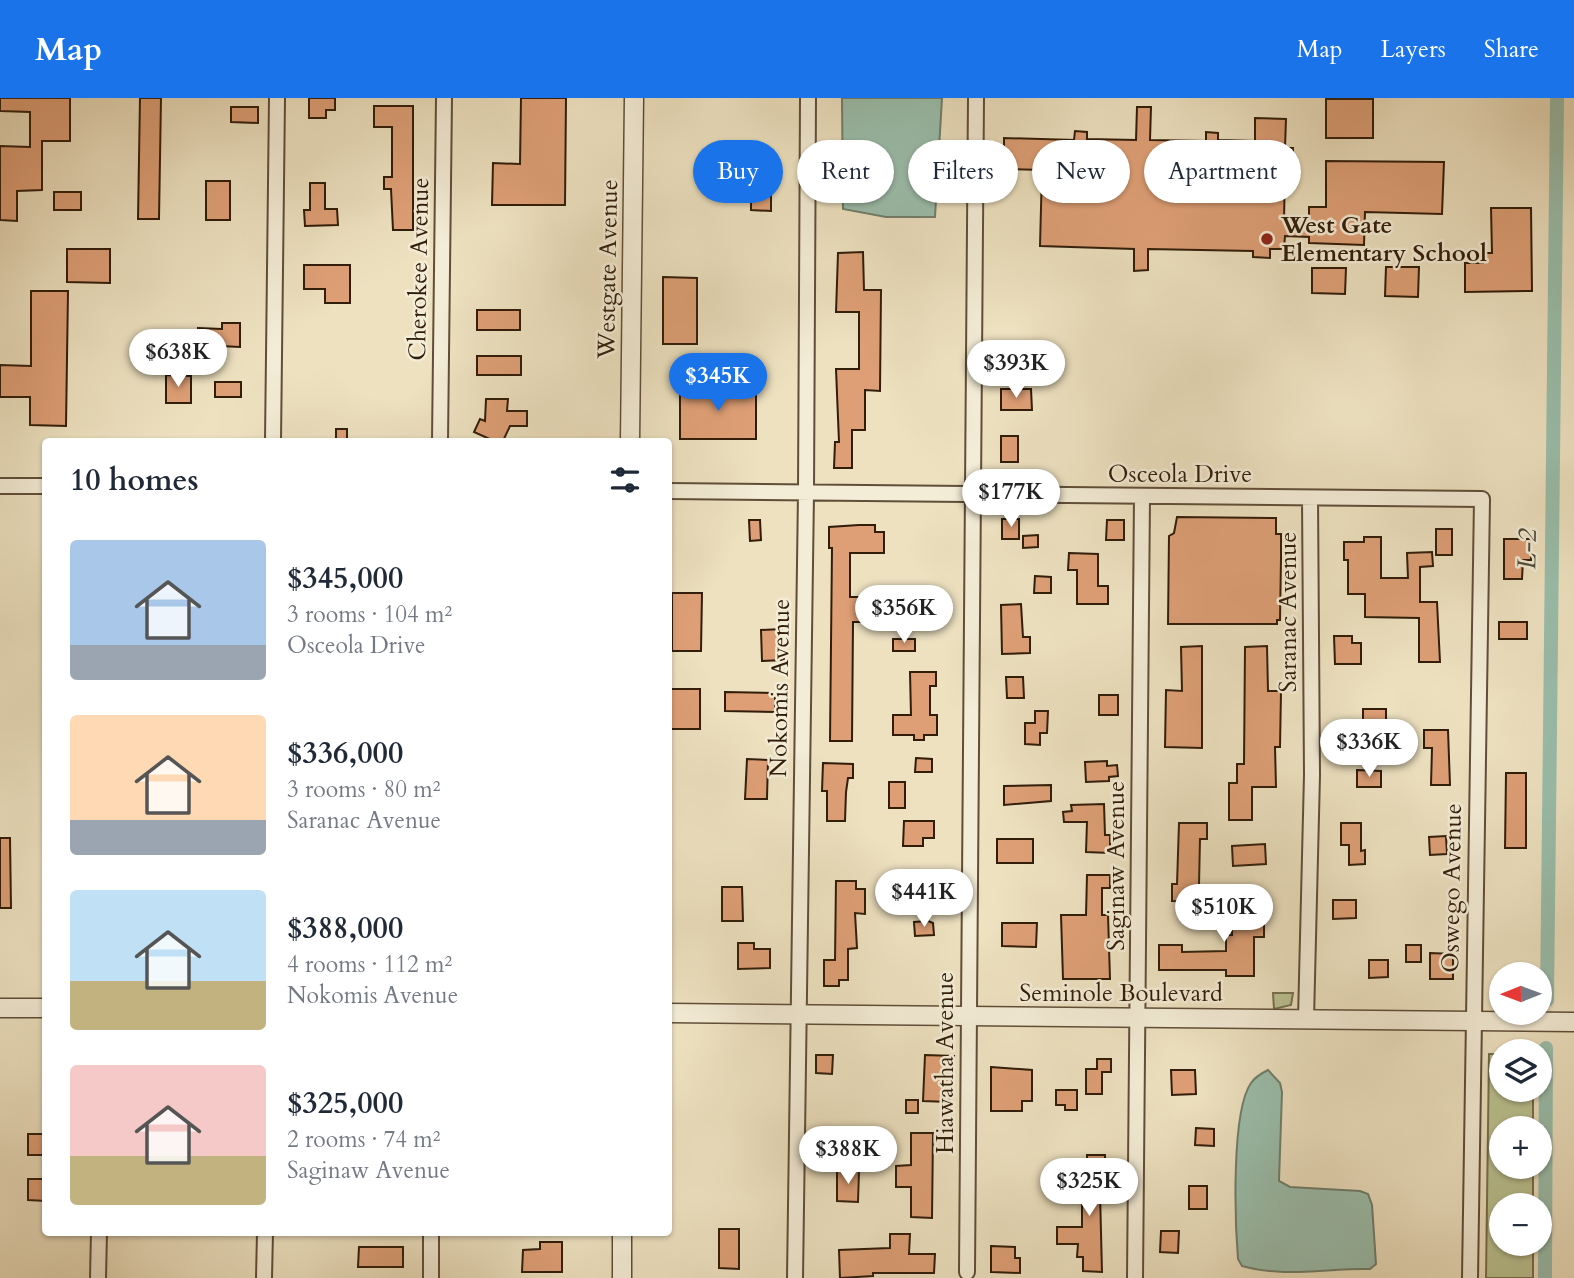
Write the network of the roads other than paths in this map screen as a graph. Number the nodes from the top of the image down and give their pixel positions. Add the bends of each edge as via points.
1 (276, 98) edge
2 (444, 98) edge
3 (634, 98) edge
4 (808, 98) edge
5 (976, 98) edge
6 (273, 438) edge
7 (440, 438) edge
8 (630, 438) edge
9 (0, 486) edge
10 (42, 486) edge
11 (672, 491) edge
12 (806, 493) junction
13 (972, 495) junction
14 (1142, 497) junction
15 (1310, 498) junction
16 (1482, 499) joint
17 (0, 1007) edge
18 (42, 1008) edge
19 (672, 1013) edge
20 (797, 1014) junction
21 (968, 1017) junction
22 (1138, 1018) junction
23 (1306, 1019) junction
24 (1473, 1022) junction
25 (1574, 1022) edge
26 (99, 1236) edge
27 (265, 1236) edge
28 (431, 1236) edge
29 (622, 1236) edge
30 (967, 1272) dead end
31 (98, 1278) edge
32 (264, 1278) edge
33 (431, 1278) edge
34 (622, 1278) edge
35 (795, 1278) edge
36 (1135, 1278) edge
37 (1470, 1278) edge

1 - 6 street
2 - 7 street, Cherokee Avenue
3 - 8 street, Westgate Avenue
4 - 12 street, Nokomis Avenue
5 - 13 street, Hiawatha Avenue
9 - 10 street
11 - 12 street, Osceola Drive
12 - 13 street, Osceola Drive
12 - 20 street, Nokomis Avenue
13 - 14 street, Osceola Drive
13 - 21 street, Hiawatha Avenue
14 - 15 street, Osceola Drive
14 - 22 street, Saginaw Avenue
15 - 16 street, Osceola Drive
15 - 23 street, Saranac Avenue
16 - 24 street, Oswego Avenue
17 - 18 street
19 - 20 street, Seminole Boulevard
20 - 21 street, Seminole Boulevard
20 - 35 street, Nokomis Avenue
21 - 22 street, Seminole Boulevard
21 - 30 street, Hiawatha Avenue
22 - 23 street, Seminole Boulevard
22 - 36 street, Saginaw Avenue
23 - 24 street, Seminole Boulevard
24 - 25 street, Seminole Boulevard
24 - 37 street, Oswego Avenue
26 - 31 street
27 - 32 street
28 - 33 street
29 - 34 street

